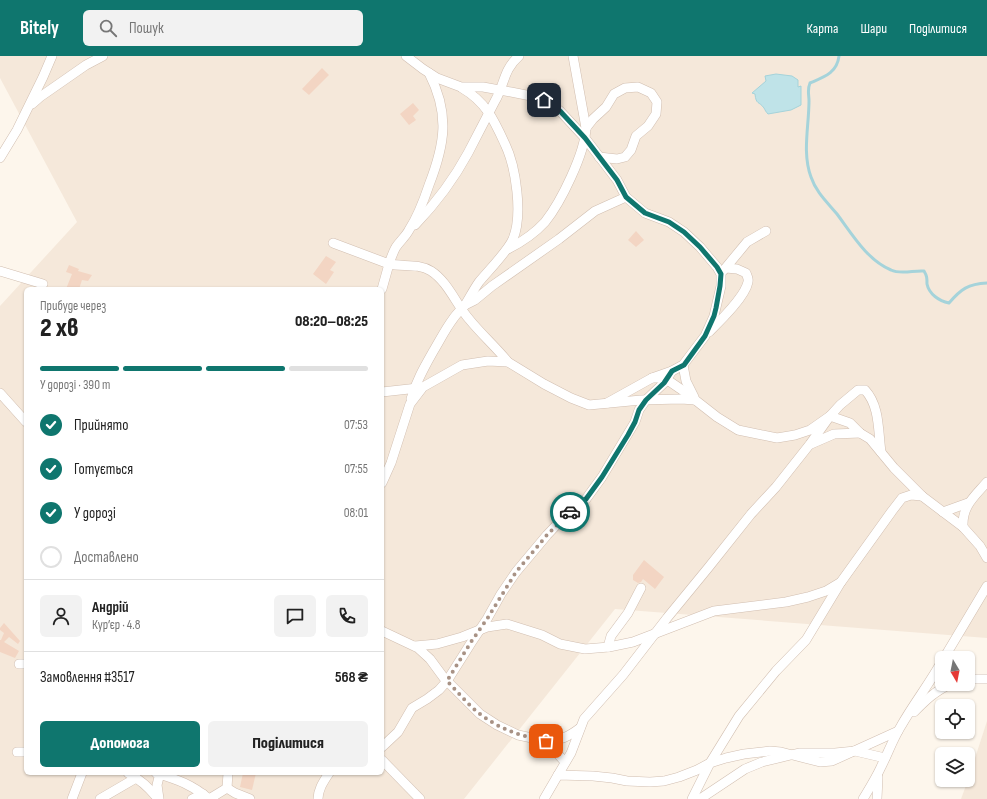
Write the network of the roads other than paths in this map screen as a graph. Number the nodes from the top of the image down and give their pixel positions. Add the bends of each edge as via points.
1 (52, 56) edge
2 (103, 56) edge
3 (406, 56) edge
4 (519, 56) edge
5 (573, 56) edge
6 (428, 72) junction
7 (461, 87) junction
8 (500, 90) junction
9 (28, 107) junction
10 (489, 111) junction
11 (586, 128) junction
12 (585, 138) junction
13 (600, 157) junction
14 (0, 158) edge
15 (626, 197) junction
16 (409, 230) junction
17 (766, 231) dead end
18 (333, 243) dead end
19 (507, 249) junction
20 (389, 264) junction
21 (0, 271) edge
22 (723, 271) junction
23 (43, 284) dead end
24 (383, 287) edge
25 (462, 308) junction
26 (705, 336) junction
27 (508, 362) junction
28 (684, 365) junction
29 (672, 371) junction
30 (652, 378) junction
31 (666, 379) junction
32 (419, 388) junction
33 (384, 392) edge
34 (0, 393) edge
35 (646, 400) junction
36 (695, 400) junction
37 (608, 403) junction
38 (830, 416) junction
39 (24, 420) edge
40 (860, 432) junction
41 (810, 444) junction
42 (881, 452) junction
43 (384, 479) edge
44 (987, 482) edge
45 (922, 496) junction
46 (968, 503) junction
47 (943, 512) junction
48 (962, 527) junction
49 (987, 558) edge
50 (841, 582) junction
51 (987, 586) edge
52 (641, 588) dead end
53 (480, 630) junction
54 (384, 632) edge
55 (654, 634) junction
56 (415, 646) junction
57 (608, 647) junction
58 (948, 651) edge
59 (935, 673) edge
60 (975, 679) edge
61 (987, 679) edge
62 (447, 681) junction
63 (938, 691) edge
64 (580, 728) junction
65 (899, 729) junction
66 (546, 741) junction
67 (384, 745) edge
68 (853, 751) junction
69 (792, 754) junction
70 (885, 758) junction
71 (384, 762) edge
72 (565, 762) junction
73 (710, 763) junction
74 (878, 773) junction
75 (81, 775) edge
76 (131, 775) edge
77 (133, 775) edge
78 (159, 775) edge
79 (165, 775) edge
80 (228, 775) edge
81 (328, 775) edge
82 (558, 775) junction
83 (227, 788) junction
84 (207, 797) edge
85 (72, 799) edge
86 (100, 799) edge
87 (159, 799) edge
88 (192, 799) edge
89 (228, 799) edge
90 (250, 799) edge
91 (318, 799) edge
92 (420, 799) edge
93 (544, 799) edge
94 (692, 799) edge
95 (700, 799) edge
96 (863, 799) edge
97 (877, 799) edge

1 - 9 street
2 - 9 street via 40,96
3 - 6 street
4 - 8 street via 505,74
5 - 11 street
6 - 7 street
6 - 16 street via 441,103 443,138 433,176
7 - 8 street
7 - 10 street via 482,102
8 - 10 street
8 - 12 street via 536,97 551,104
9 - 14 street
10 - 16 street via 468,154 452,178
10 - 19 street via 508,151 517,192 518,221
11 - 12 street
11 - 13 street via 606,107 614,94 625,88 638,87 651,93 657,102 656,114 648,126 636,136 631,150 625,157
12 - 13 street
12 - 19 street via 567,185 546,221 533,234
13 - 15 street
15 - 22 street via 645,213 669,222 684,232
15 - 25 street via 595,212
16 - 20 street via 395,248
17 - 22 street via 747,242
18 - 20 street
19 - 25 street
20 - 24 street
20 - 25 street via 420,267 431,272 441,280
21 - 23 street
22 - 26 street via 714,316
22 - 26 street via 737,269 746,273 749,281 745,291 724,318
25 - 27 street
25 - 32 street via 453,318 417,380
26 - 28 street
27 - 32 street via 488,361 462,365
27 - 37 street via 571,398 589,405
28 - 29 street
28 - 36 street via 686,381
29 - 30 street
29 - 31 street
30 - 31 street
30 - 37 street
31 - 35 street
31 - 36 street
32 - 33 street
32 - 43 street via 410,404
34 - 39 street
35 - 36 street
35 - 37 street
35 - 53 street via 602,477 586,499 547,535 516,572
36 - 38 street via 738,430 777,438 795,436 810,430
38 - 40 street via 850,423
38 - 41 street
38 - 42 street via 851,395 858,390 865,390 875,406
40 - 41 street via 834,434
40 - 42 street
41 - 55 street
42 - 45 street
44 - 46 street
45 - 47 street
45 - 50 street via 911,495 902,498
46 - 47 street
46 - 48 street via 962,518
47 - 48 street
48 - 49 street via 980,546
50 - 55 street via 808,597 714,611
50 - 73 street via 806,640 751,700
51 - 58 street
52 - 57 street via 628,613 611,636
53 - 56 street via 437,644
53 - 57 street via 507,624 560,644 585,649
53 - 62 street
54 - 56 street
55 - 57 street
55 - 64 street via 623,675 584,719
56 - 62 street via 430,659
59 - 65 street
60 - 61 street
62 - 66 street via 480,714 497,725 518,735
62 - 67 street via 439,690 412,708 398,732
63 - 65 street via 927,699
64 - 66 street via 569,736
64 - 72 street
65 - 68 street
65 - 70 street
66 - 72 street
68 - 69 street
68 - 70 street
69 - 73 street via 770,751 744,754
69 - 95 street via 745,768
70 - 74 street
71 - 92 street
72 - 82 street
73 - 82 street via 664,781 627,781 593,776
73 - 94 street
74 - 96 street
74 - 97 street
75 - 85 street
76 - 86 street
77 - 87 street
78 - 87 street
79 - 84 street via 183,781
80 - 83 street
81 - 91 street
82 - 93 street
83 - 84 street
83 - 89 street
83 - 90 street
84 - 88 street

